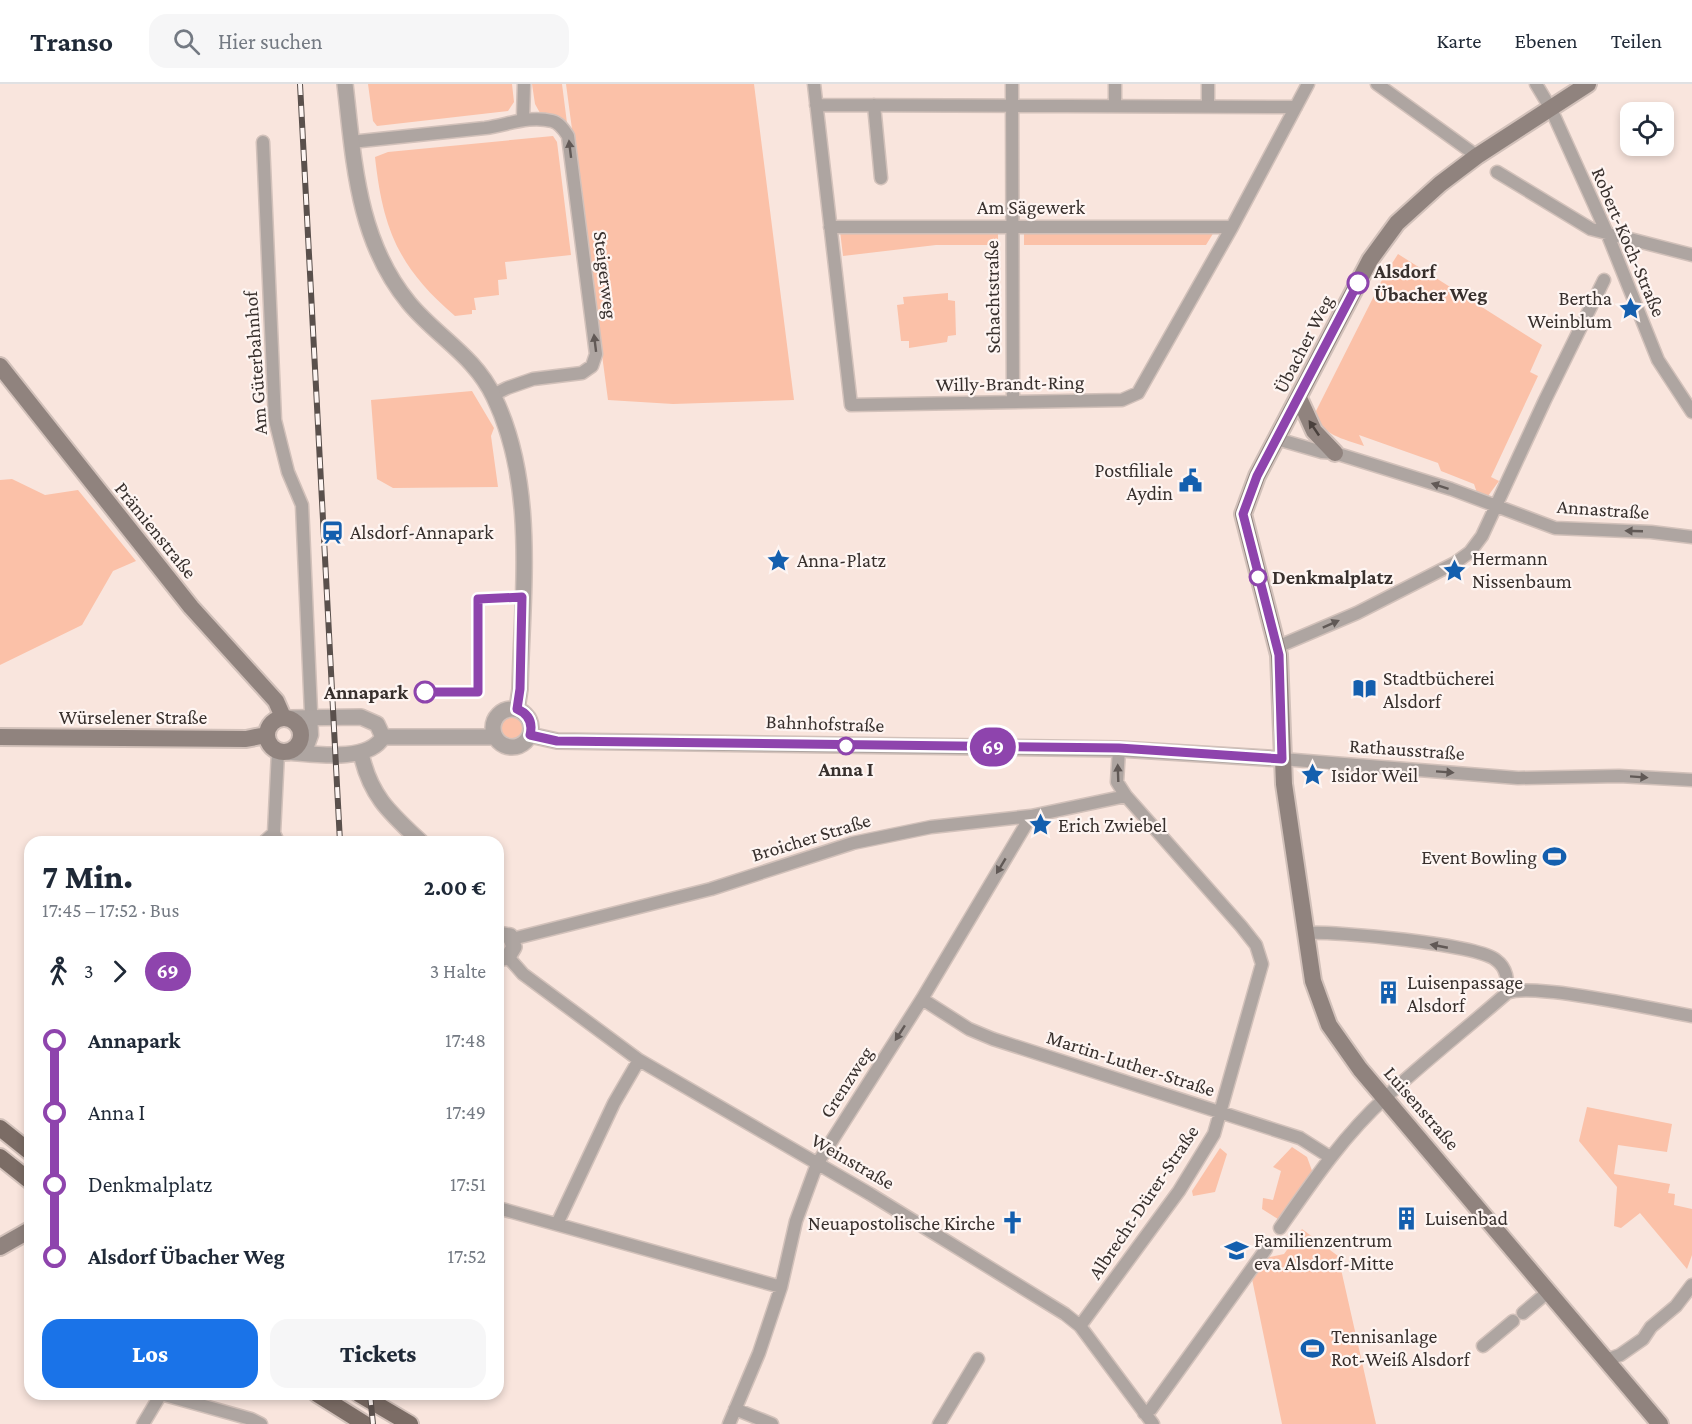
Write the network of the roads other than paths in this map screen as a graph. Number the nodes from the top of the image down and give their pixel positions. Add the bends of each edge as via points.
1 (345, 84) edge
2 (524, 84) edge
3 (814, 84) edge
4 (1012, 84) edge
5 (1115, 84) edge
6 (1209, 84) edge
7 (1308, 84) edge
8 (1377, 84) edge
9 (1536, 84) edge
10 (1588, 84) edge
11 (816, 105) junction
12 (874, 105) junction
13 (1012, 105) junction
14 (1115, 105) junction
15 (1208, 106) junction
16 (1296, 107) junction
17 (1551, 109) junction
18 (524, 118) junction
19 (263, 142) dead end
20 (351, 142) junction
21 (1477, 156) junction
22 (1497, 172) dead end
23 (881, 178) dead end
24 (1011, 226) junction
25 (830, 227) junction
26 (1232, 227) junction
27 (1607, 233) junction
28 (1692, 255) edge
29 (1604, 280) dead end
30 (0, 366) edge
31 (494, 395) junction
32 (1299, 398) junction
33 (1013, 402) junction
34 (1692, 412) edge
35 (1277, 439) junction
36 (1335, 453) junction
37 (1495, 506) junction
38 (1692, 537) edge
39 (1277, 647) junction
40 (517, 709) junction
41 (312, 716) junction
42 (286, 718) junction
43 (266, 735) junction
44 (530, 735) junction
45 (0, 737) edge
46 (383, 737) junction
47 (495, 737) junction
48 (1119, 748) junction
49 (289, 752) junction
50 (361, 753) junction
51 (1282, 759) junction
52 (1692, 780) edge
53 (1126, 796) junction
54 (1031, 816) junction
55 (272, 836) edge
56 (415, 836) edge
57 (1306, 933) junction
58 (505, 936) edge
59 (504, 957) edge
60 (504, 959) edge
61 (1507, 993) junction
62 (922, 999) junction
63 (1692, 1016) edge
64 (639, 1060) junction
65 (1385, 1097) junction
66 (1221, 1113) junction
67 (0, 1128) edge
68 (24, 1147) edge
69 (0, 1157) edge
70 (1330, 1157) junction
71 (817, 1164) junction
72 (24, 1176) edge
73 (504, 1210) edge
74 (557, 1224) junction
75 (1281, 1228) dead end
76 (24, 1233) edge
77 (0, 1246) edge
78 (1266, 1249) dead end
79 (1692, 1285) edge
80 (781, 1287) junction
81 (1549, 1291) junction
82 (1080, 1326) junction
83 (1483, 1346) dead end
84 (978, 1359) dead end
85 (1606, 1360) junction
86 (157, 1400) edge
87 (182, 1400) edge
88 (327, 1400) edge
89 (369, 1400) edge
90 (735, 1409) junction
91 (1144, 1413) junction
92 (143, 1424) edge
93 (261, 1424) edge
94 (366, 1424) edge
95 (410, 1424) edge
96 (729, 1424) edge
97 (772, 1424) edge
98 (939, 1424) edge
99 (1153, 1424) edge
100 (1660, 1424) edge

1 - 20 street
2 - 18 street
3 - 11 street, Willy-Brandt-Ring
4 - 13 street, Schachtstraße
5 - 14 street
6 - 15 street
7 - 16 street, Willy-Brandt-Ring
8 - 21 street
9 - 17 street, Robert-Koch-Straße
10 - 17 main road, Übacher Weg
11 - 12 street
11 - 25 street, Willy-Brandt-Ring
12 - 13 street
12 - 23 street
13 - 14 street
13 - 24 street, Schachtstraße
14 - 15 street
15 - 16 street
16 - 26 street, Willy-Brandt-Ring
17 - 21 main road, Übacher Weg
17 - 27 street, Robert-Koch-Straße
18 - 20 street, Steigerweg via 485,128
31 -> 18 street, Steigerweg via 533,380 582,373 592,366 596,354 568,136 553,121
19 - 41 street, Am Güterbahnhof via 275,420 288,472 302,505
20 - 31 street via 360,205 373,245 391,280 410,305 457,347
21 - 32 main road, Übacher Weg via 1416,204 1380,243
22 - 27 street via 1591,229
24 - 25 street, Am Sägewerk
24 - 26 street, Am Sägewerk
24 - 33 street, Schachtstraße
25 - 33 street, Willy-Brandt-Ring via 851,405
26 - 33 street, Willy-Brandt-Ring via 1138,393 1122,400
27 - 28 street
27 - 34 street, Robert-Koch-Straße via 1658,360
29 - 37 street
30 - 42 main road, Prämienstraße via 177,590 276,701
31 - 40 street via 514,454 520,499 523,558
32 - 35 main road, Übacher Weg
36 -> 32 main road via 1314,431
35 - 36 street, Annastraße
35 - 39 main road, Übacher Weg via 1248,495 1243,514
37 -> 36 street, Annastraße
38 -> 37 street, Annastraße via 1555,528
39 -> 37 street via 1357,613 1455,563 1482,536
39 - 51 main road
40 - 44 street via 528,716
40 - 47 street via 502,711 497,716
41 - 42 street
41 - 46 street via 370,718
41 - 49 street, Am Güterbahnhof via 311,742
42 - 43 main road via 270,724
42 - 49 main road via 297,723 301,731 301,740
43 - 45 main road, Würselener Straße via 246,739
43 - 49 main road via 270,746
44 - 47 street via 524,744 513,748 502,745
44 - 48 street, Bahnhofstraße via 557,741
46 - 47 street
46 - 50 street via 378,746
48 - 51 street, Rathausstraße
53 -> 48 street via 1117,782
49 - 50 street
49 - 55 street via 277,786
50 - 56 street via 377,799
51 -> 52 street, Rathausstraße via 1518,778 1619,776
51 - 57 main road, Luisenstraße
53 - 54 street, Broicher Straße
53 - 66 street, Albrecht-Dürer-Straße via 1233,916 1261,954 1262,964
54 - 58 street, Broicher Straße via 931,827 853,843 711,889
54 -> 62 street, Grenzweg
61 -> 57 street via 1506,972 1494,957 1402,939
57 - 65 main road, Luisenstraße via 1313,981 1329,1025
58 - 59 street via 514,947
60 - 64 street, Weinstraße
61 - 63 street via 1521,989
61 - 65 street
62 - 66 street, Martin-Luther-Straße via 969,1029 993,1039
62 -> 71 street, Grenzweg
64 - 71 street, Weinstraße
64 - 74 street via 614,1103
65 - 70 street
65 - 81 main road, Luisenstraße
66 - 70 street, Martin-Luther-Straße via 1300,1138
66 - 82 street, Albrecht-Dürer-Straße via 1214,1134 1179,1191
67 - 68 main road
69 - 72 main road
70 - 75 street
71 - 80 street, Grenzweg via 796,1221
71 - 82 street, Weinstraße
73 - 74 street
74 - 80 street
76 - 77 main road
78 - 91 street via 1151,1409
79 - 85 street via 1636,1345
80 - 90 street, Grenzweg
81 - 83 street
81 - 85 main road, Luisenstraße
82 - 91 street, Weinstraße
84 - 98 street
85 - 100 main road, Luisenstraße
86 - 92 street
87 - 93 street
88 - 94 main road
89 - 95 main road
90 - 96 street, Grenzweg
90 - 97 street
91 - 99 street, Weinstraße

